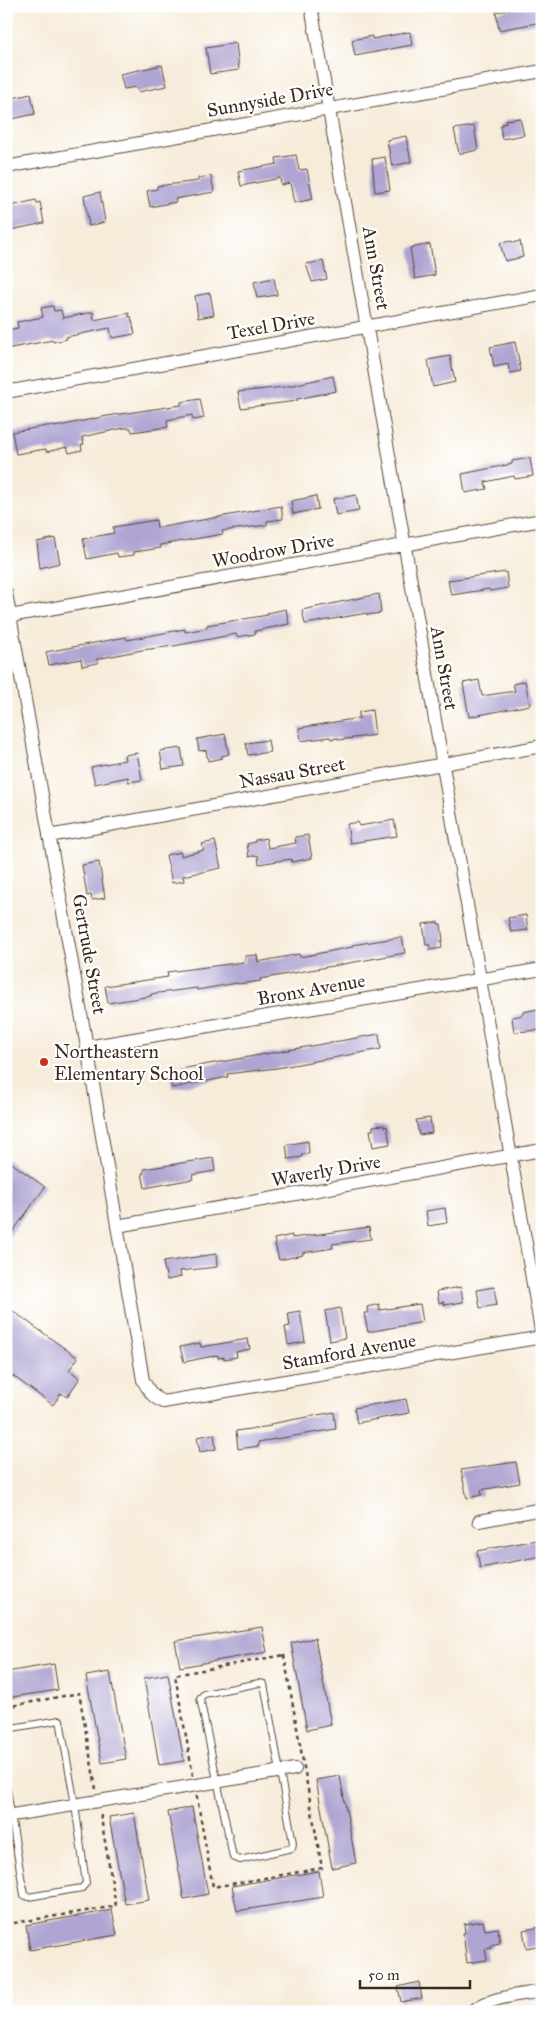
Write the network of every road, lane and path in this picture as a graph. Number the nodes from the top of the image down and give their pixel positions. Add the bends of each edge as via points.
1 (311, 6) edge
2 (542, 71) edge
3 (329, 108) junction
4 (6, 167) edge
5 (542, 295) edge
6 (368, 326) junction
7 (6, 392) edge
8 (542, 520) edge
9 (405, 545) junction
10 (6, 593) edge
11 (10, 616) junction
12 (542, 746) edge
13 (442, 763) junction
14 (49, 836) junction
15 (542, 968) edge
16 (480, 979) junction
17 (87, 1047) junction
18 (542, 1150) edge
19 (510, 1156) junction
20 (117, 1226) junction
21 (542, 1336) edge
22 (163, 1402) joint
23 (542, 1509) edge
24 (479, 1521) dead end
25 (6, 1729) edge
26 (295, 1769) dead end
27 (280, 1771) junction
28 (216, 1782) junction
29 (6, 1783) edge
30 (75, 1805) junction
31 (100, 1808) dead end
32 (9, 1815) edge
33 (6, 1914) edge
34 (542, 1991) edge
35 (472, 2012) edge

1 - 3 street, Ann Street
2 - 3 street, Sunnyside Drive
3 - 4 street, Sunnyside Drive
3 - 6 street, Ann Street
5 - 6 street, Texel Drive
6 - 7 street, Texel Drive
6 - 9 street, Ann Street
8 - 9 street, Woodrow Drive
9 - 11 street, Woodrow Drive
9 - 13 street, Ann Street
10 - 11 street, Gertrude Street
11 - 14 street, Gertrude Street
12 - 13 street, Nassau Street
13 - 14 street, Nassau Street
13 - 16 street, Ann Street
14 - 17 street, Gertrude Street
15 - 16 street, Bronx Avenue
16 - 17 street, Bronx Avenue
16 - 19 street, Ann Street
17 - 20 street, Gertrude Street
18 - 19 street, Waverly Drive
19 - 20 street, Waverly Drive
19 - 21 street, Ann Street
20 - 22 street, Gertrude Street via 143,1380 150,1394
21 - 22 street, Stamford Avenue
23 - 24 street
25 - 30 lane via 60,1720
26 - 27 street
27 - 28 street
27 - 28 lane via 292,1848 240,1860 233,1857
27 - 28 lane via 264,1684 259,1683 204,1694 200,1698
28 - 30 street
29 - 32 lane
30 - 32 street
30 - 32 lane via 86,1882 82,1888 28,1897 24,1895
31 - 33 path via 116,1906 8,1924
34 - 35 street via 489,2001

